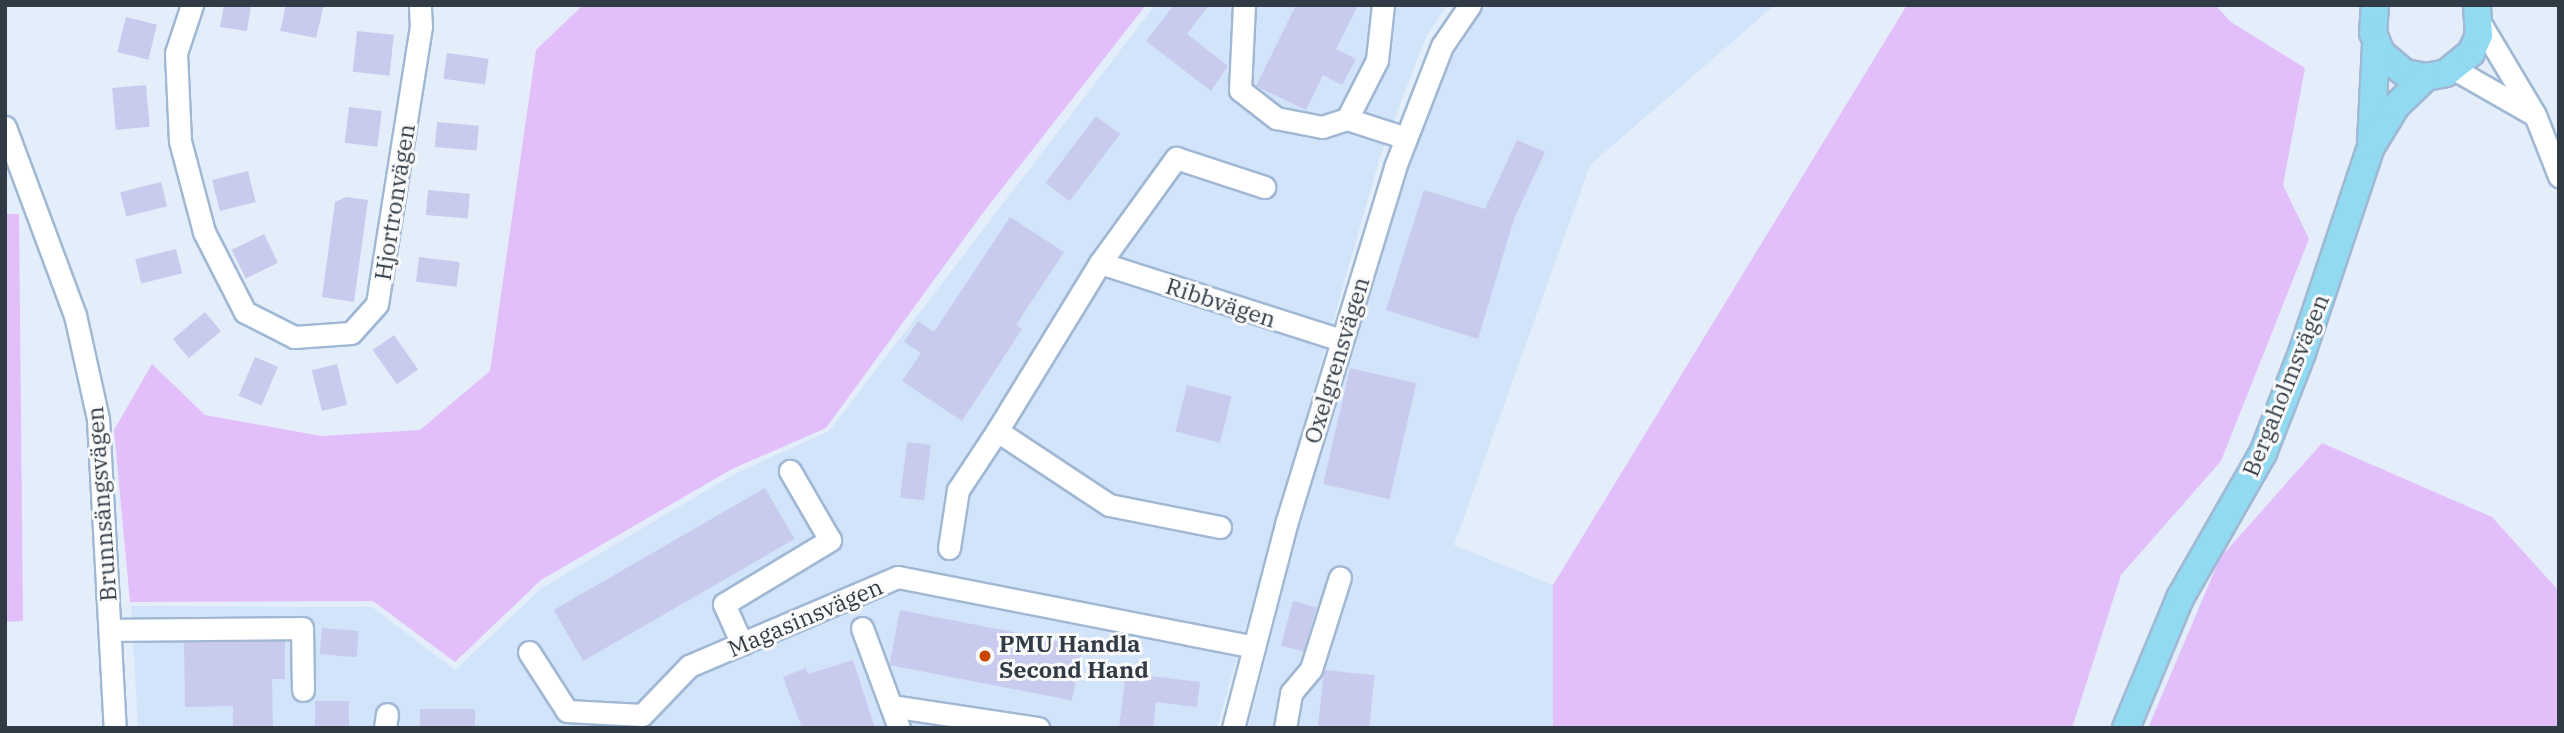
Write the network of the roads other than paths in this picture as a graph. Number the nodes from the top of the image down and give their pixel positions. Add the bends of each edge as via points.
1 (192, 5) edge
2 (420, 5) edge
3 (1244, 5) edge
4 (1382, 5) edge
5 (1470, 5) edge
6 (2372, 7) edge
7 (2479, 14) edge
8 (2376, 43) junction
9 (2454, 69) junction
10 (2426, 77) junction
11 (2535, 115) junction
12 (1347, 119) junction
13 (5, 127) edge
14 (1406, 138) junction
15 (2371, 147) junction
16 (2559, 176) edge
17 (1264, 187) dead end
18 (1100, 263) junction
19 (1342, 341) junction
20 (997, 431) junction
21 (790, 471) dead end
22 (1220, 527) dead end
23 (949, 548) dead end
24 (1340, 577) dead end
25 (862, 628) dead end
26 (110, 629) junction
27 (742, 644) junction
28 (1254, 647) junction
29 (529, 652) dead end
30 (303, 690) dead end
31 (891, 706) junction
32 (116, 728) edge
33 (899, 728) edge
34 (1038, 728) edge
35 (1233, 728) edge
36 (1285, 728) edge
37 (2126, 728) edge

1 - 2 street, Hjortronvägen via 176,53 180,141 204,232 245,313 294,337 351,333 377,304 421,27
3 - 12 street via 1240,90 1276,118 1322,127
4 - 12 street via 1377,60
5 - 14 street, Oxelgrensvägen via 1442,46
6 - 8 main road, Bergaholmsvägen
7 - 9 main road via 2471,53
7 - 11 street
8 - 10 main road via 2396,67
8 - 15 main road, Bergaholmsvägen
9 - 10 main road, Bergaholmsvägen
9 - 11 street
10 - 15 main road, Bergaholmsvägen via 2396,106
11 - 16 street
12 - 14 street
13 - 26 street, Brunnsängsvägen via 75,315 98,419
14 - 19 street, Oxelgrensvägen
15 - 37 main road, Bergaholmsvägen via 2263,453 2180,598
17 - 18 street via 1176,158
18 - 19 street, Ribbvägen
18 - 20 street
19 - 28 street, Oxelgrensvägen
20 - 22 street via 1109,505
20 - 23 street via 958,490
21 - 27 street via 830,540 724,604
24 - 36 street via 1311,669 1291,693
25 - 31 street
26 - 30 street via 302,628
26 - 32 street, Brunnsängsvägen
27 - 28 street, Magasinsvägen via 898,577
27 - 29 street, Magasinsvägen via 689,666 642,715 567,711
28 - 35 street, Oxelgrensvägen
31 - 33 street
31 - 34 street

